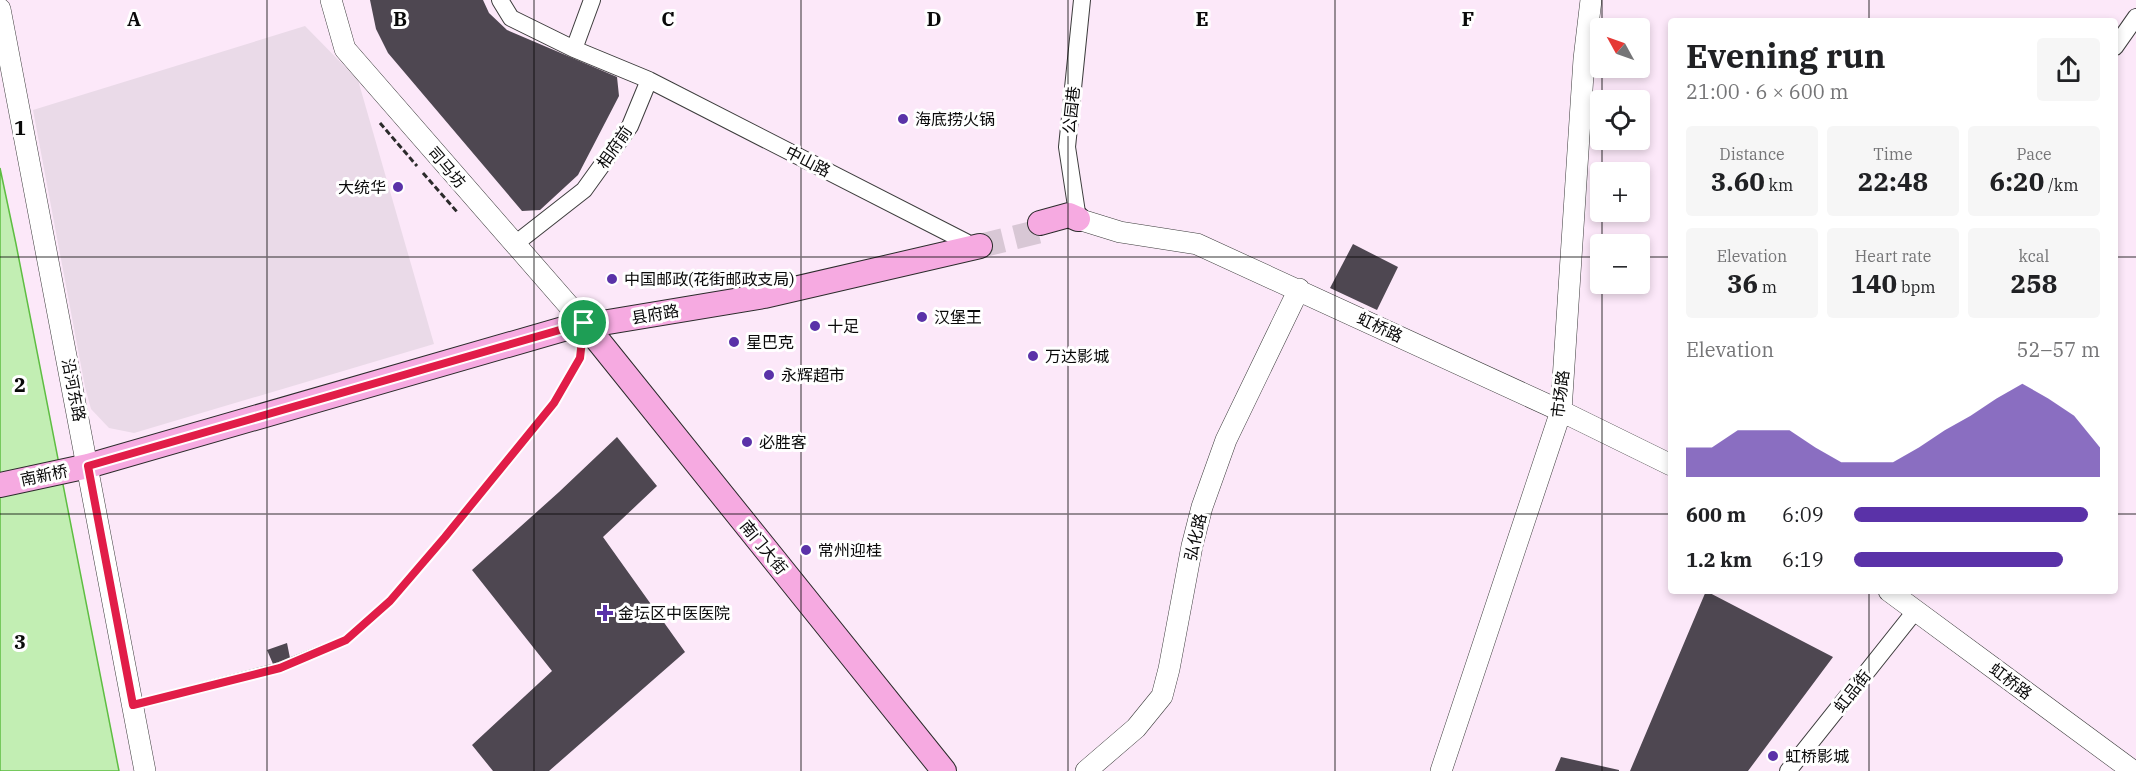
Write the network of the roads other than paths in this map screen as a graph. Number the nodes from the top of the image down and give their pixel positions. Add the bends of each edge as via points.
1 (331, 0) edge
2 (500, 0) edge
3 (592, 0) edge
4 (1082, 0) edge
5 (1591, 0) edge
6 (0, 9) edge
7 (2136, 17) edge
8 (2118, 43) edge
9 (574, 49) junction
10 (649, 80) junction
11 (1078, 219) junction
12 (1041, 227) tunnel mouth
13 (975, 242) joint
14 (515, 244) junction
15 (1299, 289) junction
16 (584, 323) junction
17 (1561, 411) junction
18 (1668, 464) edge
19 (88, 466) junction
20 (0, 485) edge
21 (1893, 594) edge
22 (1916, 610) junction
23 (133, 705) junction
24 (145, 771) edge
25 (944, 771) edge
26 (1086, 771) edge
27 (1441, 771) edge
28 (1788, 771) edge
29 (2133, 771) edge

1 - 14 street, 司马坊 via 345,49
2 - 9 street via 511,18
3 - 9 street
4 - 11 street, 公园巷 via 1067,147
5 - 17 street, 市场路
6 - 19 street, 沿河东路
7 - 8 street
9 - 10 street
10 - 13 street, 中山路
10 - 14 street, 相府前 via 630,126 584,190
11 - 12 main road
11 - 15 street, 虹桥路 via 1120,232 1197,244
13 - 16 main road, 县府路 via 764,296
14 - 16 street, 司马坊
15 - 17 street, 虹桥路
15 - 26 street, 弘化路 via 1226,440 1202,507 1162,696 1136,728
16 - 19 main road, 县府路
16 - 23 lane via 580,358 554,403 390,601 346,640 280,668
16 - 25 main road, 南门大街
17 - 18 street, 虹桥路
17 - 27 street, 市场路
19 - 20 main road, 南新桥
19 - 23 street, 沿河东路
21 - 22 street, 虹桥路
22 - 28 street, 虹品街
22 - 29 street, 虹桥路
23 - 24 street, 沿河东路

